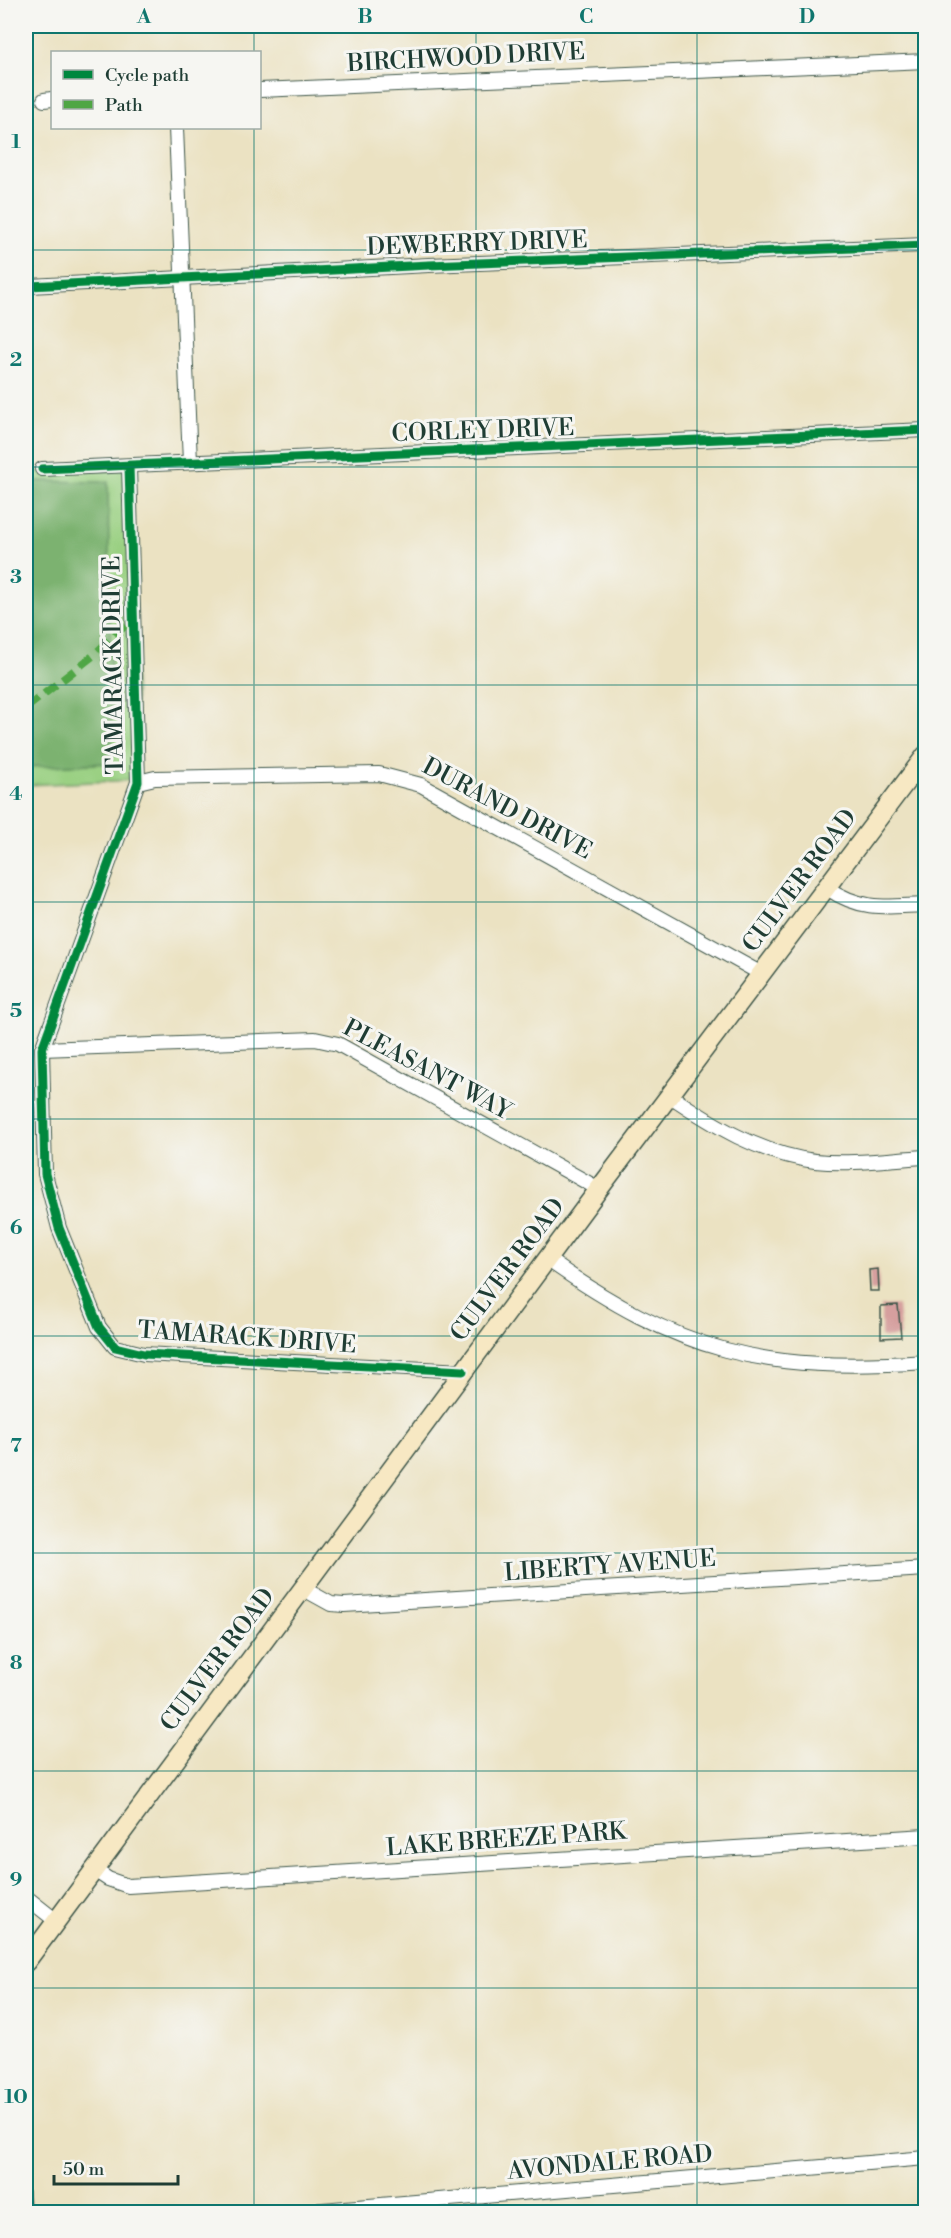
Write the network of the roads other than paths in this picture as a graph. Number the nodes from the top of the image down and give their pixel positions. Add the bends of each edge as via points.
1 (926, 61) edge
2 (261, 90) edge
3 (176, 129) edge
4 (926, 245) edge
5 (182, 278) junction
6 (30, 286) dead end
7 (926, 430) edge
8 (190, 462) junction
9 (129, 466) junction
10 (42, 469) dead end
11 (926, 755) edge
12 (138, 782) junction
13 (827, 888) junction
14 (926, 905) edge
15 (760, 974) junction
16 (42, 1049) junction
17 (669, 1095) junction
18 (926, 1157) edge
19 (599, 1188) junction
20 (547, 1259) junction
21 (926, 1362) edge
22 (463, 1371) junction
23 (926, 1569) edge
24 (302, 1588) junction
25 (926, 1836) edge
26 (93, 1869) junction
27 (26, 1897) edge
28 (55, 1920) junction
29 (26, 1962) edge
30 (926, 2158) edge
31 (299, 2212) edge

1 - 2 street, BIRCHWOOD DRIVE
3 - 5 street
4 - 5 street, DEWBERRY DRIVE
5 - 6 street, DEWBERRY DRIVE
5 - 8 street
7 - 8 street, CORLEY DRIVE
8 - 9 street, CORLEY DRIVE
9 - 10 street, CORLEY DRIVE
9 - 12 street, TAMARACK DRIVE
11 - 13 main road, CULVER ROAD
12 - 15 street, DURAND DRIVE via 156,778 379,774 401,778 421,785
12 - 16 street, TAMARACK DRIVE
13 - 14 street via 862,905
13 - 15 main road, CULVER ROAD
15 - 17 main road, CULVER ROAD
16 - 19 street, PLEASANT WAY via 327,1041
16 - 22 street, TAMARACK DRIVE via 45,1174 59,1228 99,1327 115,1347 144,1354
17 - 18 street via 727,1131 796,1158 835,1162
17 - 19 main road, CULVER ROAD
19 - 20 main road, CULVER ROAD
20 - 21 street via 636,1316 716,1349 755,1358 836,1366
20 - 22 main road, CULVER ROAD
22 - 24 main road, CULVER ROAD
23 - 24 street, LIBERTY AVENUE via 344,1605 316,1598
24 - 26 main road, CULVER ROAD
25 - 26 street, LAKE BREEZE PARK via 128,1886
26 - 28 main road, CULVER ROAD
27 - 28 street
28 - 29 main road, CULVER ROAD
30 - 31 street, AVONDALE ROAD

